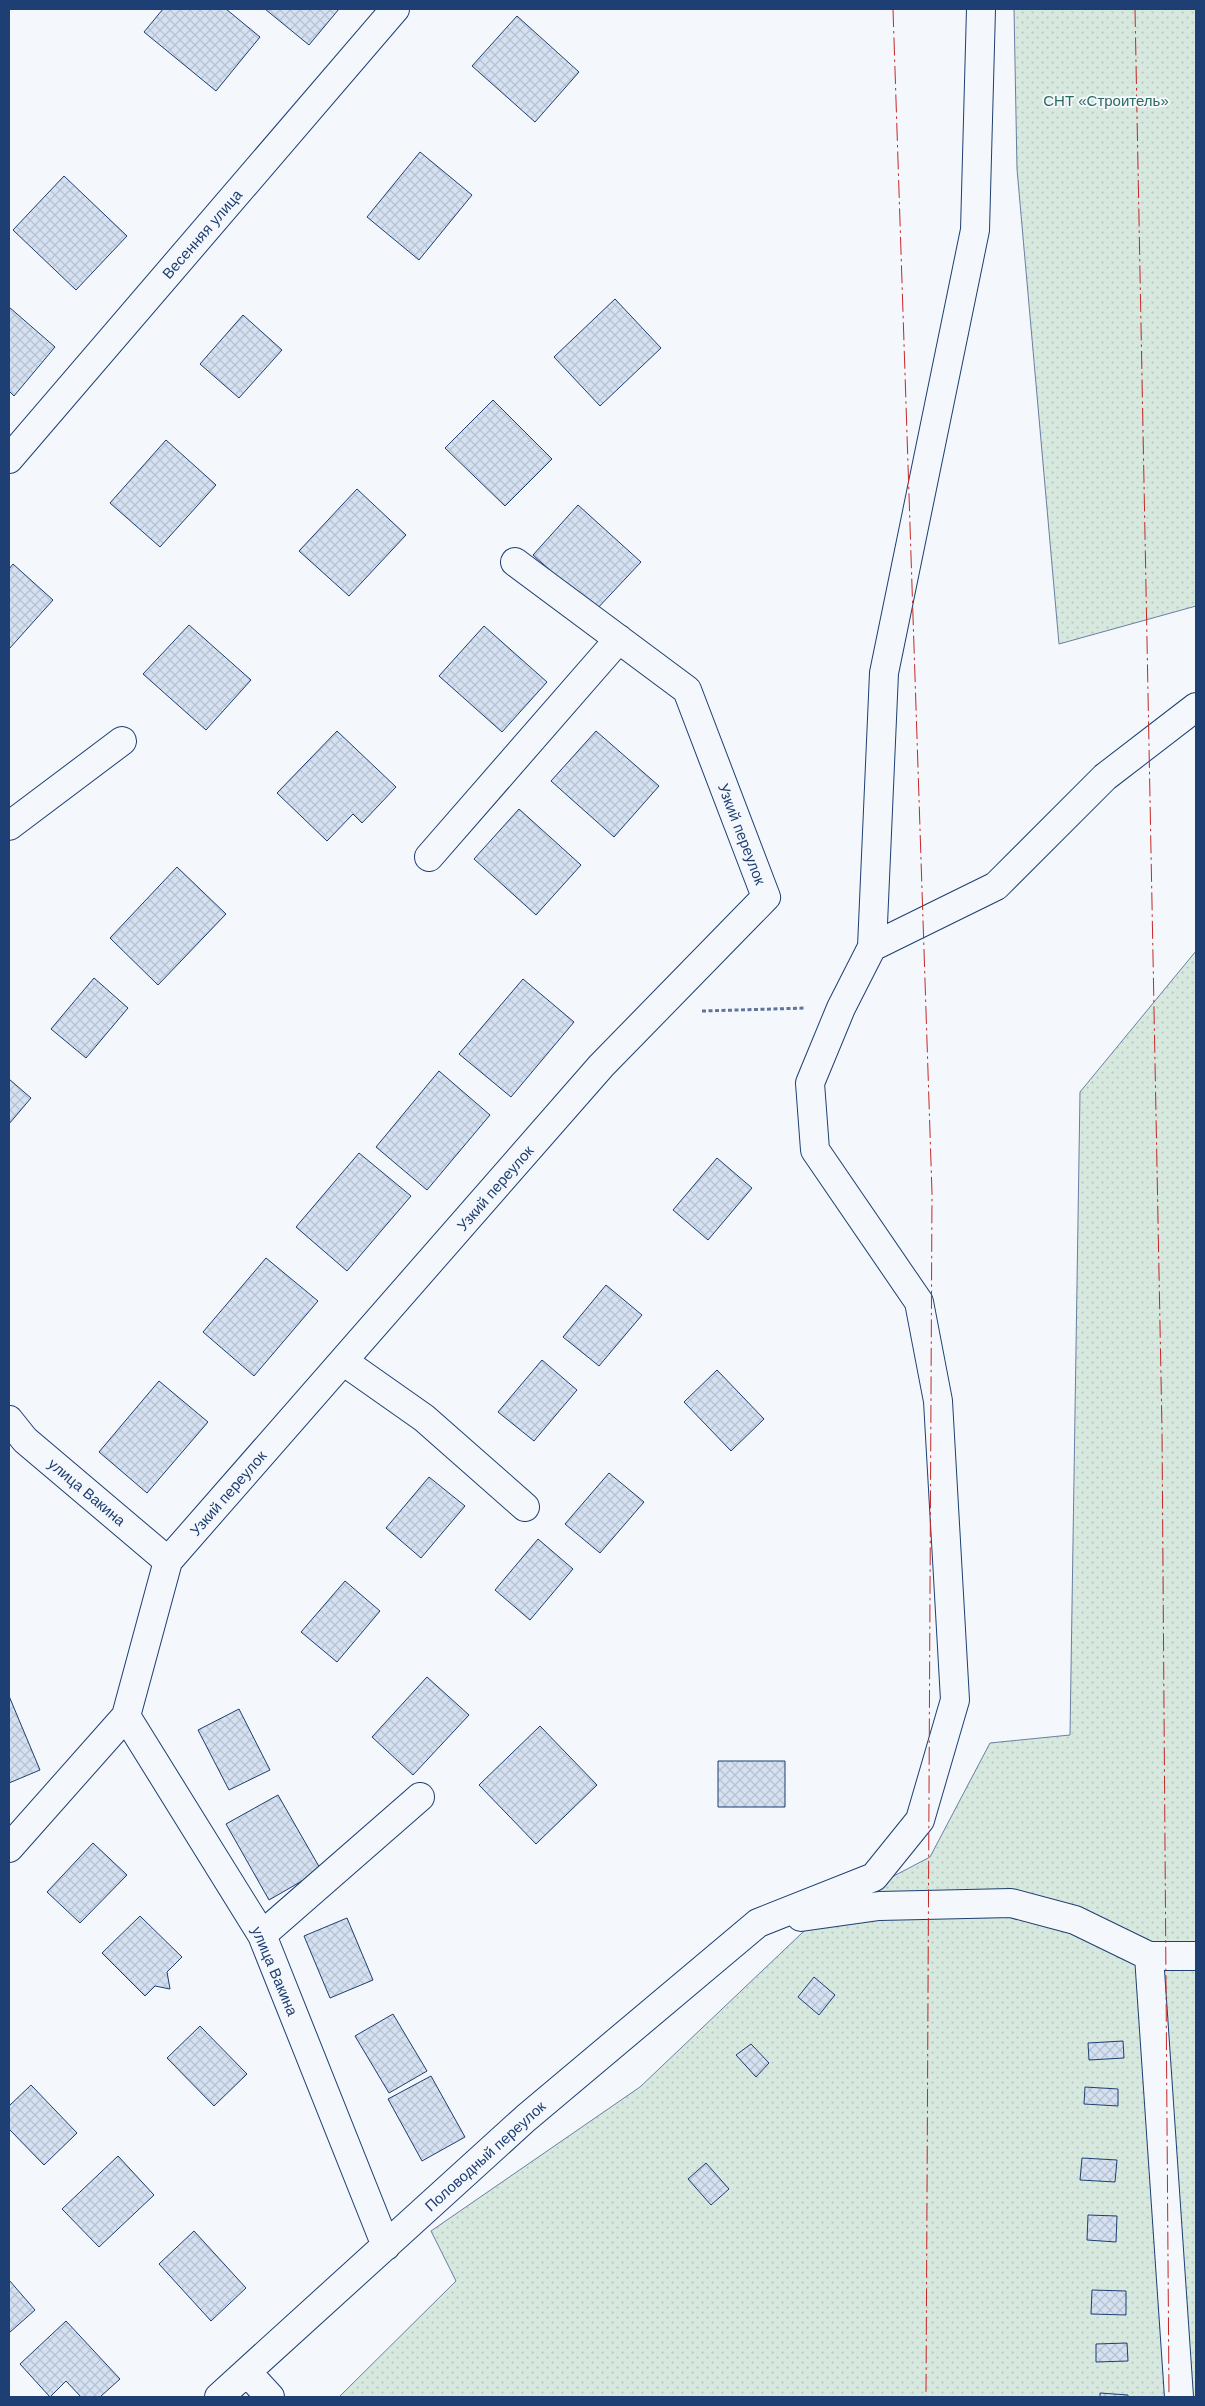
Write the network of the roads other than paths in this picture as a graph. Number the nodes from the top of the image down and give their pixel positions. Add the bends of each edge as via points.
1 (395, 9) edge
2 (981, 9) edge
3 (9, 459) edge
4 (515, 562) dead end
5 (619, 640) junction
6 (1196, 708) edge
7 (122, 741) dead end
8 (9, 826) edge
9 (429, 857) dead end
10 (872, 947) junction
11 (343, 1361) junction
12 (9, 1420) edge
13 (526, 1507) dead end
14 (168, 1561) junction
15 (126, 1716) junction
16 (420, 1797) dead end
17 (9, 1848) edge
18 (758, 1923) junction
19 (262, 1935) junction
20 (1149, 1956) junction
21 (1196, 1956) edge
22 (386, 2246) junction
23 (247, 2372) junction
24 (219, 2397) edge
25 (270, 2397) edge
26 (1179, 2397) edge

1 - 3 street, Весенняя улица
2 - 10 street via 975,230 884,673
4 - 5 street, Узкий переулок
5 - 9 street
5 - 11 street, Узкий переулок via 687,690 766,897 601,1066
6 - 10 street via 1105,777 996,886
7 - 8 street
10 - 18 street via 810,1083 815,1150 919,1302 938,1401 955,1700 920,1820 874,1877
11 - 13 street via 424,1418
11 - 14 street, Узкий переулок
12 - 14 street, улица Вакина via 25,1440
14 - 15 street, Узкий переулок
15 - 17 street, Узкий переулок
15 - 19 street, улица Вакина
16 - 19 street
18 - 20 street via 878,1906 1011,1904 1075,1920
18 - 22 street, Половодный переулок via 526,2118
19 - 22 street, улица Вакина
20 - 21 street
20 - 26 street
22 - 23 street, Половодный переулок
23 - 24 street, Половодный переулок
23 - 25 street

